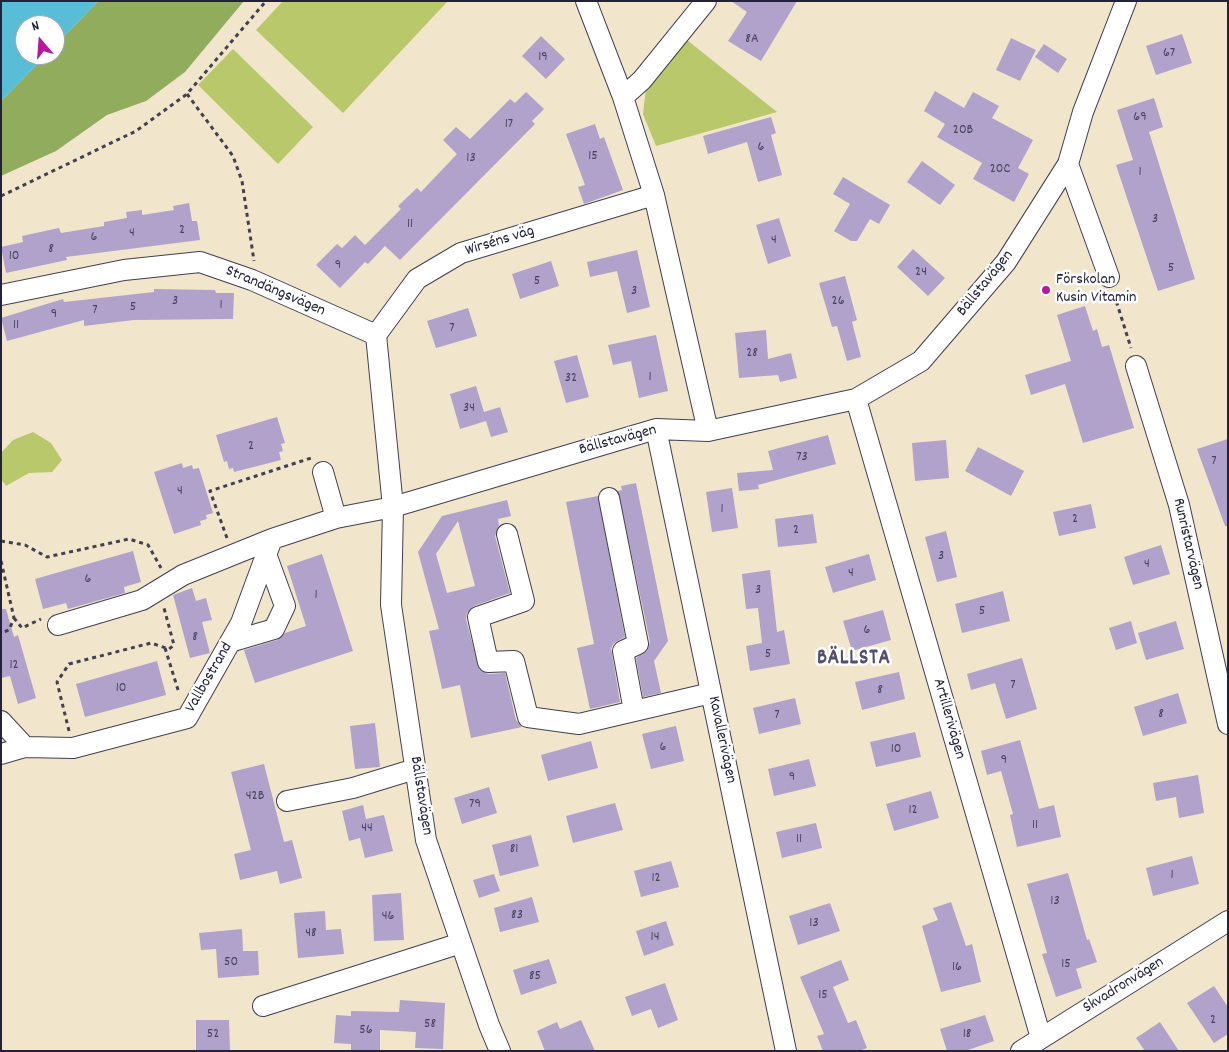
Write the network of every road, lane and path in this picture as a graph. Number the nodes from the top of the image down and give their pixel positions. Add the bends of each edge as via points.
1 (266, 1) edge
2 (586, 1) edge
3 (706, 1) edge
4 (1126, 1) edge
5 (187, 94) junction
6 (623, 97) junction
7 (1068, 164) junction
8 (654, 195) junction
9 (1, 196) edge
10 (1109, 277) joint
11 (252, 280) junction
12 (1, 295) edge
13 (376, 335) junction
14 (1136, 366) joint
15 (856, 399) junction
16 (656, 429) junction
17 (708, 431) junction
18 (320, 464) joint
19 (609, 498) dead end
20 (393, 507) junction
21 (336, 518) junction
22 (506, 534) dead end
23 (1, 541) edge
24 (269, 547) junction
25 (233, 555) junction
26 (1, 561) edge
27 (170, 583) junction
28 (14, 618) junction
29 (58, 625) joint
30 (1, 633) edge
31 (230, 642) junction
32 (165, 648) junction
33 (711, 693) junction
34 (634, 711) junction
35 (187, 718) junction
36 (1, 721) edge
37 (1228, 724) edge
38 (24, 747) junction
39 (73, 748) junction
40 (1, 754) edge
41 (415, 769) junction
42 (286, 801) dead end
43 (1228, 921) edge
44 (461, 943) junction
45 (263, 1006) dead end
46 (1041, 1038) junction
47 (500, 1051) edge
48 (786, 1051) edge
49 (1021, 1051) edge

1 - 5 path
2 - 6 street
3 - 6 street via 642,80
4 - 7 street, Bällstavägen via 1083,112
5 - 9 path via 136,131
5 - 11 path via 233,156 242,181 254,264
6 - 8 street
7 - 10 street
7 - 15 street, Bällstavägen via 1006,262 921,361
8 - 13 street, Wirséns väg via 461,253 417,278
8 - 17 street
10 - 14 path
11 - 12 street, Strandängsvägen via 200,262 124,270
11 - 13 street, Strandängsvägen
13 - 20 street
14 - 37 street, Runristarvägen via 1179,505
15 - 17 street, Bällstavägen
15 - 46 street, Artillerivägen
16 - 17 street, Bällstavägen
16 - 20 street, Bällstavägen
16 - 33 street, Kavallerivägen
18 - 21 street
18 - 25 path via 210,491
19 - 34 street via 638,644 623,651
20 - 21 street
20 - 41 street, Bällstavägen via 391,605
21 - 24 street
22 - 34 street via 524,601 478,617 488,662 514,661 528,717 579,724
23 - 27 path via 25,545 47,557 129,539 148,545
24 - 25 street
24 - 31 street, Vallbostrand via 241,623
24 - 31 street via 285,606 274,629
25 - 27 street
26 - 28 path
27 - 29 street via 142,600
27 - 32 path via 174,645 169,650
28 - 29 path via 22,628 40,618
28 - 30 path via 9,630
31 - 35 street, Vallbostrand
32 - 35 path
32 - 39 path via 152,643 69,664 57,682
33 - 34 street
33 - 48 street, Kavallerivägen
35 - 39 street, Vallbostrand
36 - 38 street
38 - 39 street, Vallbostrand
38 - 40 street, Vallbostrand
41 - 42 street via 353,788
41 - 44 street, Bällstavägen via 426,840
43 - 46 street, Skvadronvägen
44 - 45 street
44 - 47 street, Bällstavägen
46 - 49 street, Skvadronvägen

